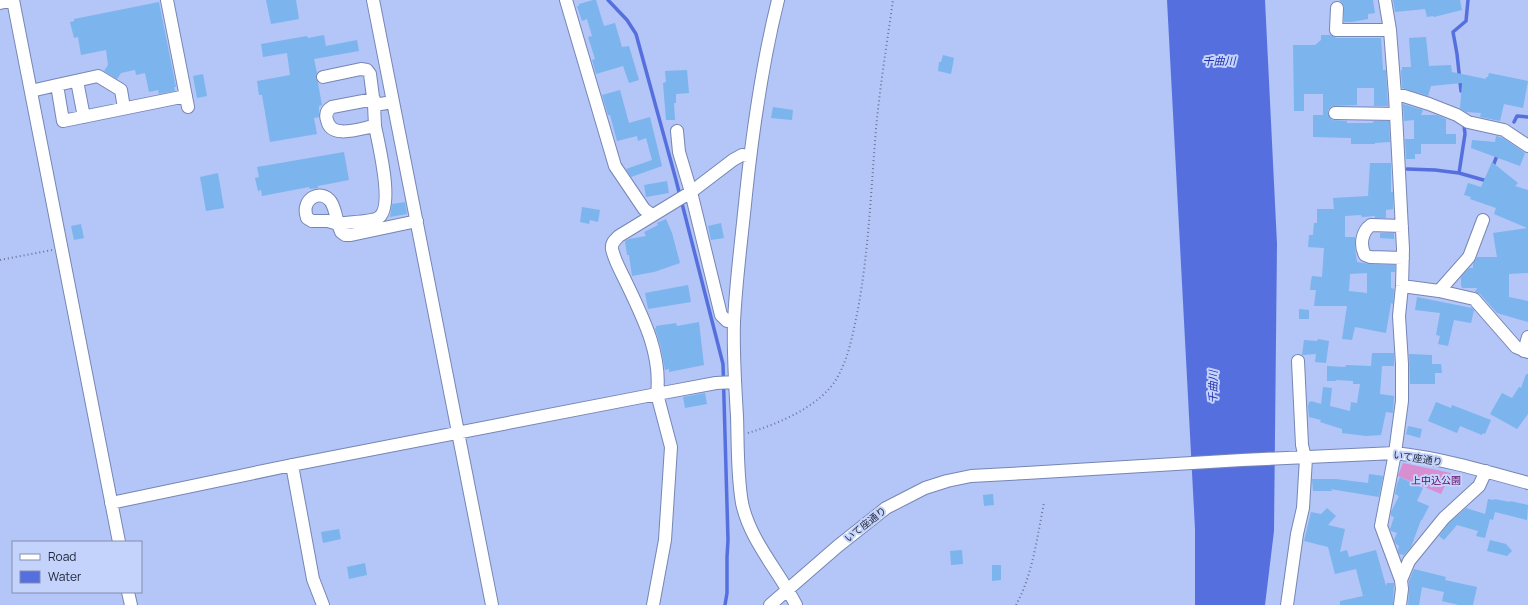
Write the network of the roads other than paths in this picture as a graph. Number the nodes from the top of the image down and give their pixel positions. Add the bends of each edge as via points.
1 (13, 0) edge
2 (167, 0) edge
3 (373, 0) edge
4 (566, 0) edge
5 (778, 0) edge
6 (1384, 0) edge
7 (0, 3) edge
8 (1337, 8) dead end
9 (1390, 30) junction
10 (323, 77) dead end
11 (77, 81) junction
12 (57, 85) junction
13 (31, 91) junction
14 (1395, 95) junction
15 (374, 102) junction
16 (393, 102) junction
17 (124, 108) junction
18 (1335, 113) dead end
19 (1396, 114) junction
20 (84, 117) junction
21 (375, 126) junction
22 (677, 131) dead end
23 (1528, 146) edge
24 (750, 156) junction
25 (684, 196) junction
26 (652, 215) junction
27 (1483, 220) dead end
28 (417, 221) junction
29 (1402, 226) junction
30 (1403, 258) junction
31 (1402, 286) junction
32 (1439, 291) junction
33 (734, 321) junction
34 (1528, 337) edge
35 (1526, 352) edge
36 (1298, 362) dead end
37 (727, 383) junction
38 (657, 394) junction
39 (458, 433) junction
40 (1395, 453) junction
41 (1302, 458) junction
42 (292, 465) junction
43 (1486, 471) junction
44 (1528, 483) edge
45 (111, 502) junction
46 (119, 541) edge
47 (1400, 580) junction
48 (788, 590) junction
49 (128, 593) edge
50 (131, 605) edge
51 (323, 605) edge
52 (492, 605) edge
53 (653, 605) edge
54 (770, 605) edge
55 (796, 605) edge
56 (1287, 605) edge
57 (1400, 605) edge

1 - 7 street
1 - 13 street
2 - 17 street via 187,102
3 - 16 street
4 - 26 street via 614,166 644,209
5 - 24 street via 763,66
6 - 9 street
8 - 9 street via 1336,30
9 - 14 street
10 - 15 street via 367,70 370,74
11 - 12 street
11 - 17 street via 98,76 121,90
11 - 20 street
12 - 13 street
12 - 20 street via 64,121
13 - 45 street
14 - 19 street
14 - 23 street via 1429,104 1468,122 1504,130
15 - 16 street
15 - 21 street
15 - 21 street via 332,106 326,115 329,126 338,132
16 - 28 street
17 - 20 street
18 - 19 street
19 - 29 street
21 - 28 street via 386,191 384,210 373,219 338,224 340,232 351,235
22 - 25 street
24 - 25 street via 742,155 733,160
24 - 33 street
25 - 26 street
25 - 33 street via 721,315 727,321
26 - 38 street via 619,236 612,247 619,268 651,335 655,354
27 - 32 street via 1469,257
28 - 39 street
29 - 30 street
29 - 30 street via 1371,225 1364,233 1363,251 1370,258
30 - 31 street
31 - 32 street
31 - 40 street via 1399,316 1402,401
32 - 35 street via 1474,299 1509,340
33 - 37 street
34 - 35 street
36 - 41 street
37 - 38 street
37 - 48 street via 738,436 738,471 743,504 750,526
38 - 39 street
38 - 53 street via 671,447 665,540
39 - 42 street
39 - 52 street
40 - 41 street, いて座通り
40 - 43 street, いて座通り
40 - 47 street via 1381,526
41 - 48 street, いて座通り via 972,476 925,488 886,508
41 - 56 street via 1303,508
42 - 45 street
42 - 51 street via 313,579
43 - 44 street, いて座通り
43 - 47 street via 1479,486 1444,518 1408,561
45 - 46 street
47 - 57 street
48 - 54 street, いて座通り
48 - 55 street
49 - 50 street

